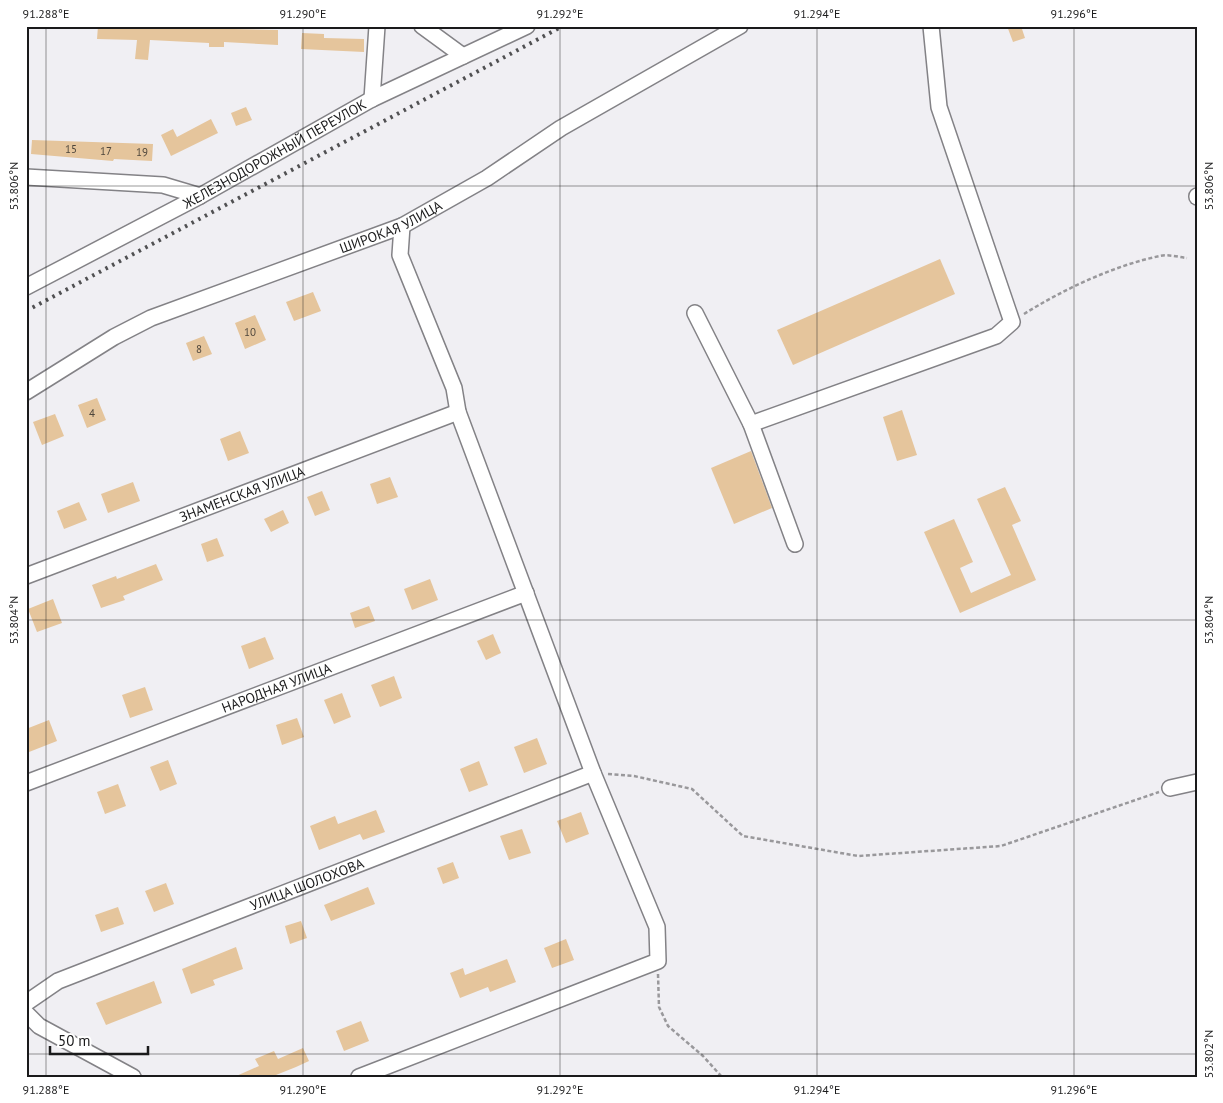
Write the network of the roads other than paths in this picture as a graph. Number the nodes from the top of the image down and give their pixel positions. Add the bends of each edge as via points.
1 (377, 26) edge
2 (422, 26) edge
3 (527, 26) edge
4 (740, 26) edge
5 (931, 26) edge
6 (462, 56) junction
7 (372, 99) junction
8 (26, 178) edge
9 (200, 196) junction
10 (402, 226) junction
11 (26, 287) edge
12 (695, 313) dead end
13 (26, 392) edge
14 (458, 412) junction
15 (751, 424) junction
16 (795, 544) dead end
17 (26, 576) edge
18 (526, 593) junction
19 (593, 772) junction
20 (1197, 782) edge
21 (26, 783) edge
22 (1170, 788) road end
23 (26, 1003) edge
24 (26, 1012) edge
25 (133, 1077) edge
26 (359, 1077) edge

1 - 7 street
2 - 6 street
3 - 6 street, ЖЕЛЕЗНОДОРОЖНЫЙ ПЕРЕУЛОК
4 - 10 street, ШИРОКАЯ УЛИЦА via 561,128 488,178
5 - 15 street via 939,107 1012,322 996,336
6 - 7 street, ЖЕЛЕЗНОДОРОЖНЫЙ ПЕРЕУЛОК
7 - 9 street, ЖЕЛЕЗНОДОРОЖНЫЙ ПЕРЕУЛОК
8 - 9 street via 163,185
9 - 11 street, ЖЕЛЕЗНОДОРОЖНЫЙ ПЕРЕУЛОК
10 - 13 street, ШИРОКАЯ УЛИЦА via 151,318
10 - 14 street via 400,255 454,388
12 - 15 street
14 - 17 street, ЗНАМЕНСКАЯ УЛИЦА
14 - 18 street
15 - 16 street
18 - 19 street
18 - 21 street, НАРОДНАЯ УЛИЦА
19 - 23 street, УЛИЦА ШОЛОХОВА via 58,981
19 - 26 street via 657,927 658,960
20 - 22 street
24 - 25 street via 39,1026

